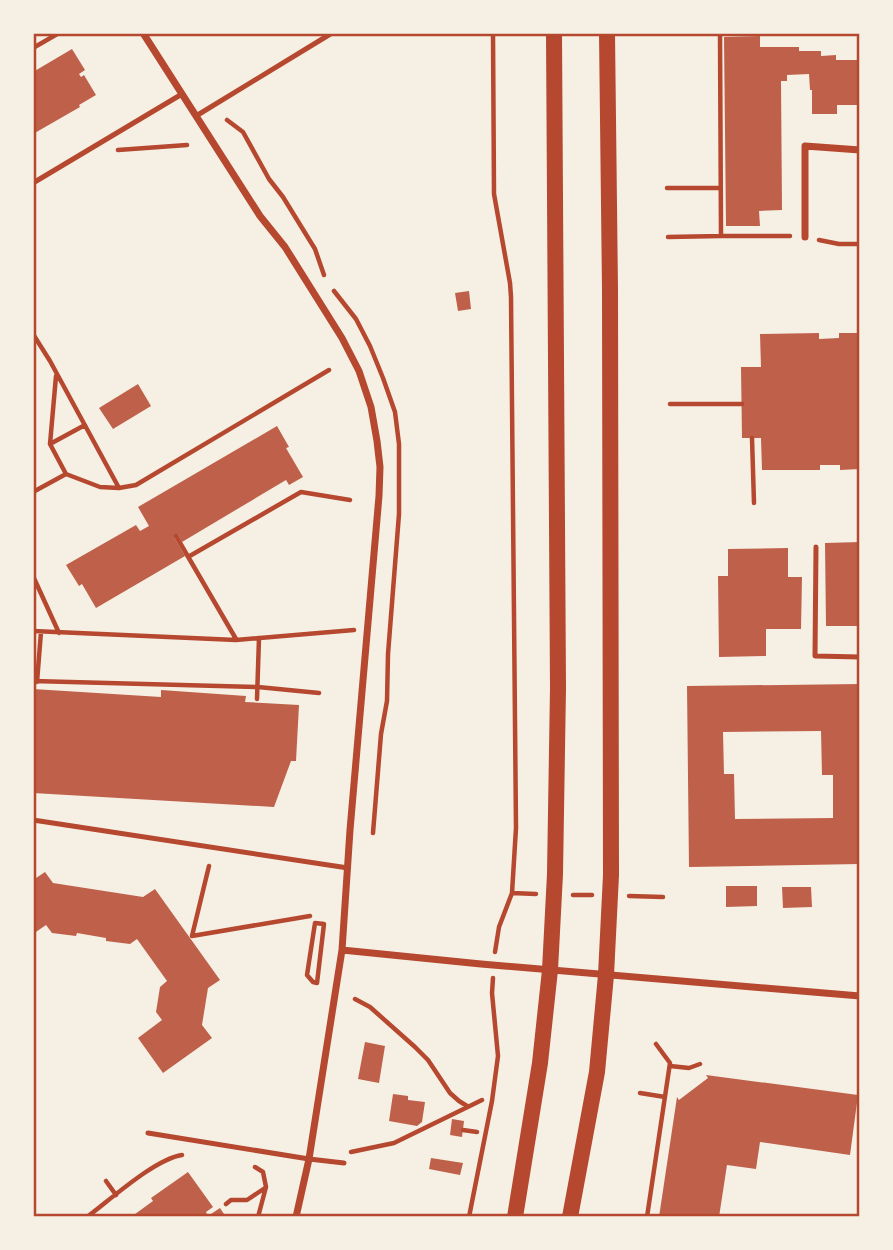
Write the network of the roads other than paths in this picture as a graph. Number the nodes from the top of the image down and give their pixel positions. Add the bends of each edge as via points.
1 (143, 33) edge
2 (332, 33) edge
3 (554, 33) edge
4 (607, 33) edge
5 (182, 94) junction
6 (196, 116) junction
7 (860, 150) edge
8 (33, 183) edge
9 (805, 237) dead end
10 (816, 547) dead end
11 (860, 657) edge
12 (33, 820) edge
13 (348, 867) junction
14 (342, 950) junction
15 (550, 970) junction
16 (606, 975) junction
17 (860, 996) edge
18 (148, 1133) dead end
19 (309, 1159) junction
20 (344, 1163) dead end
21 (296, 1217) edge
22 (515, 1217) edge
23 (570, 1217) edge

1 - 5 street
2 - 6 lane
3 - 15 main road via 558,688
4 - 16 main road via 611,875
5 - 6 street
5 - 8 lane
6 - 13 street via 342,338 371,407 379,496
7 - 9 street via 805,146
10 - 11 lane via 815,656
12 - 13 lane
13 - 14 street
14 - 15 street
14 - 19 street
15 - 16 street
15 - 22 main road
16 - 17 street
16 - 23 main road via 597,1072
18 - 19 lane
19 - 20 lane
19 - 21 street

